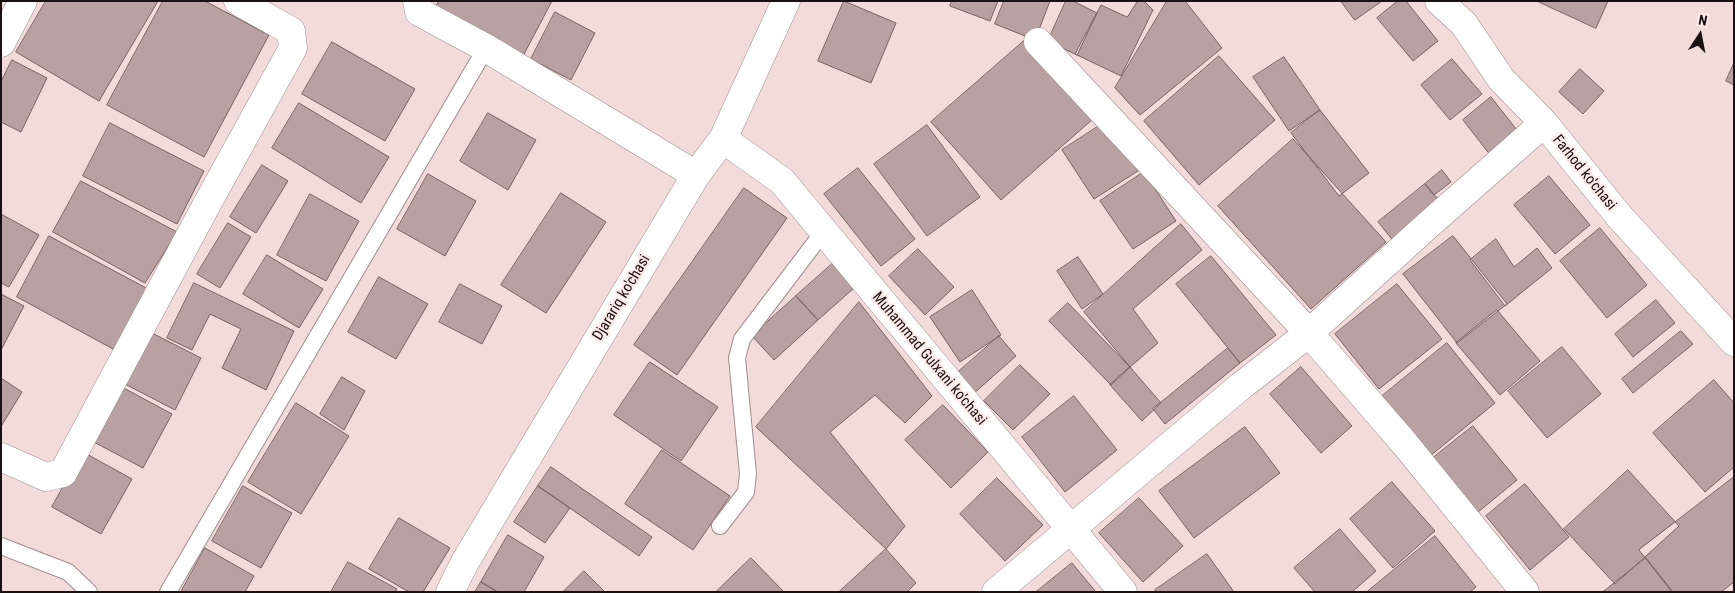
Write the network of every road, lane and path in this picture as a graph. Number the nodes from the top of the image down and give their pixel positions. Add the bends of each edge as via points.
1 (23, 1) edge
2 (238, 1) edge
3 (416, 1) edge
4 (786, 1) edge
5 (1440, 1) edge
6 (1038, 42) dead end
7 (1, 43) edge
8 (486, 48) junction
9 (1544, 124) junction
10 (723, 139) junction
11 (696, 175) junction
12 (824, 231) junction
13 (1309, 333) junction
14 (1734, 342) edge
15 (1, 457) edge
16 (720, 526) dead end
17 (1071, 528) junction
18 (1, 546) edge
19 (89, 592) edge
20 (168, 592) edge
21 (450, 592) edge
22 (996, 592) edge
23 (1124, 592) edge
24 (1525, 592) edge

1 - 7 street
2 - 15 street via 291,31 293,48 63,473 46,477
3 - 8 street via 419,12
4 - 10 street, Djarariq ko'chasi
5 - 9 street, Farhod ko'chasi via 1464,24 1501,79
6 - 13 street
8 - 11 street
8 - 20 lane
9 - 13 street
9 - 14 street, Farhod ko'chasi via 1619,216
10 - 11 street, Djarariq ko'chasi
10 - 12 street, Muhammad Gulxani ko'chasi via 782,181
11 - 21 street, Djarariq ko'chasi via 470,553
12 - 16 lane via 742,339 737,358 748,474 746,492
12 - 17 street, Muhammad Gulxani ko'chasi
13 - 17 street
13 - 24 street
17 - 22 street
17 - 23 street, Muhammad Gulxani ko'chasi
18 - 19 lane via 68,572

